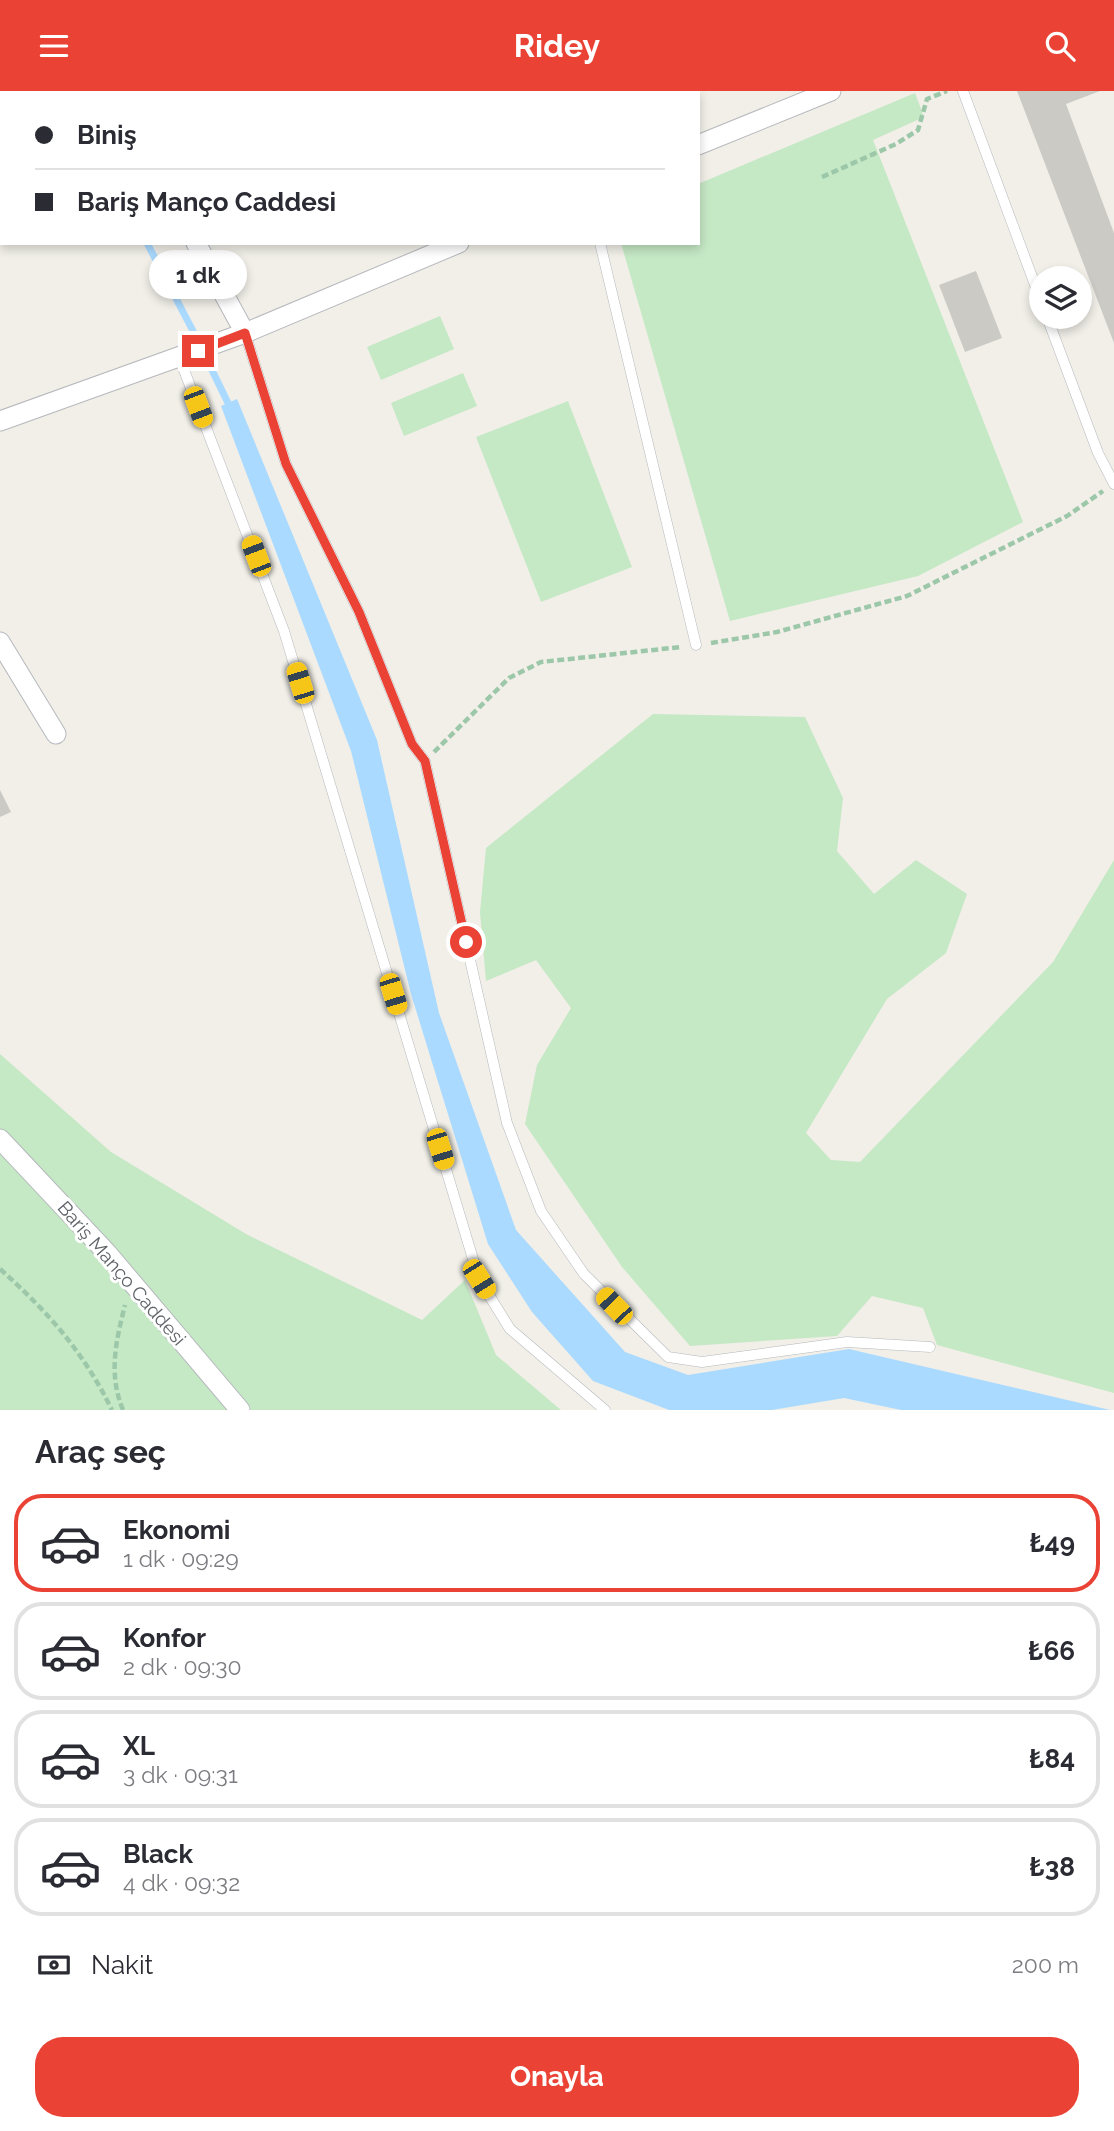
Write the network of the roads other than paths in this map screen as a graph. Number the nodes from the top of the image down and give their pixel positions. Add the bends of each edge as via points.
1 (831, 91) edge
2 (963, 91) edge
3 (700, 144) edge
4 (197, 245) edge
5 (454, 245) edge
6 (600, 245) edge
7 (1029, 268) edge
8 (1052, 329) edge
9 (245, 333) junction
10 (179, 358) junction
11 (0, 421) edge
12 (1113, 484) edge
13 (0, 642) edge
14 (696, 645) road end
15 (56, 734) dead end
16 (0, 1139) edge
17 (930, 1347) dead end
18 (240, 1410) edge
19 (605, 1410) edge

1 - 3 street
2 - 7 lane
4 - 9 street
5 - 9 street
6 - 14 lane
8 - 12 lane
9 - 10 street
9 - 17 lane via 286,464 359,612 412,744 425,761 507,1123 541,1211 583,1274 668,1357 702,1362 847,1342
10 - 11 street
10 - 19 lane via 284,631 479,1279 510,1329
13 - 15 street
16 - 18 street, Bariş Manço Caddesi via 131,1281

